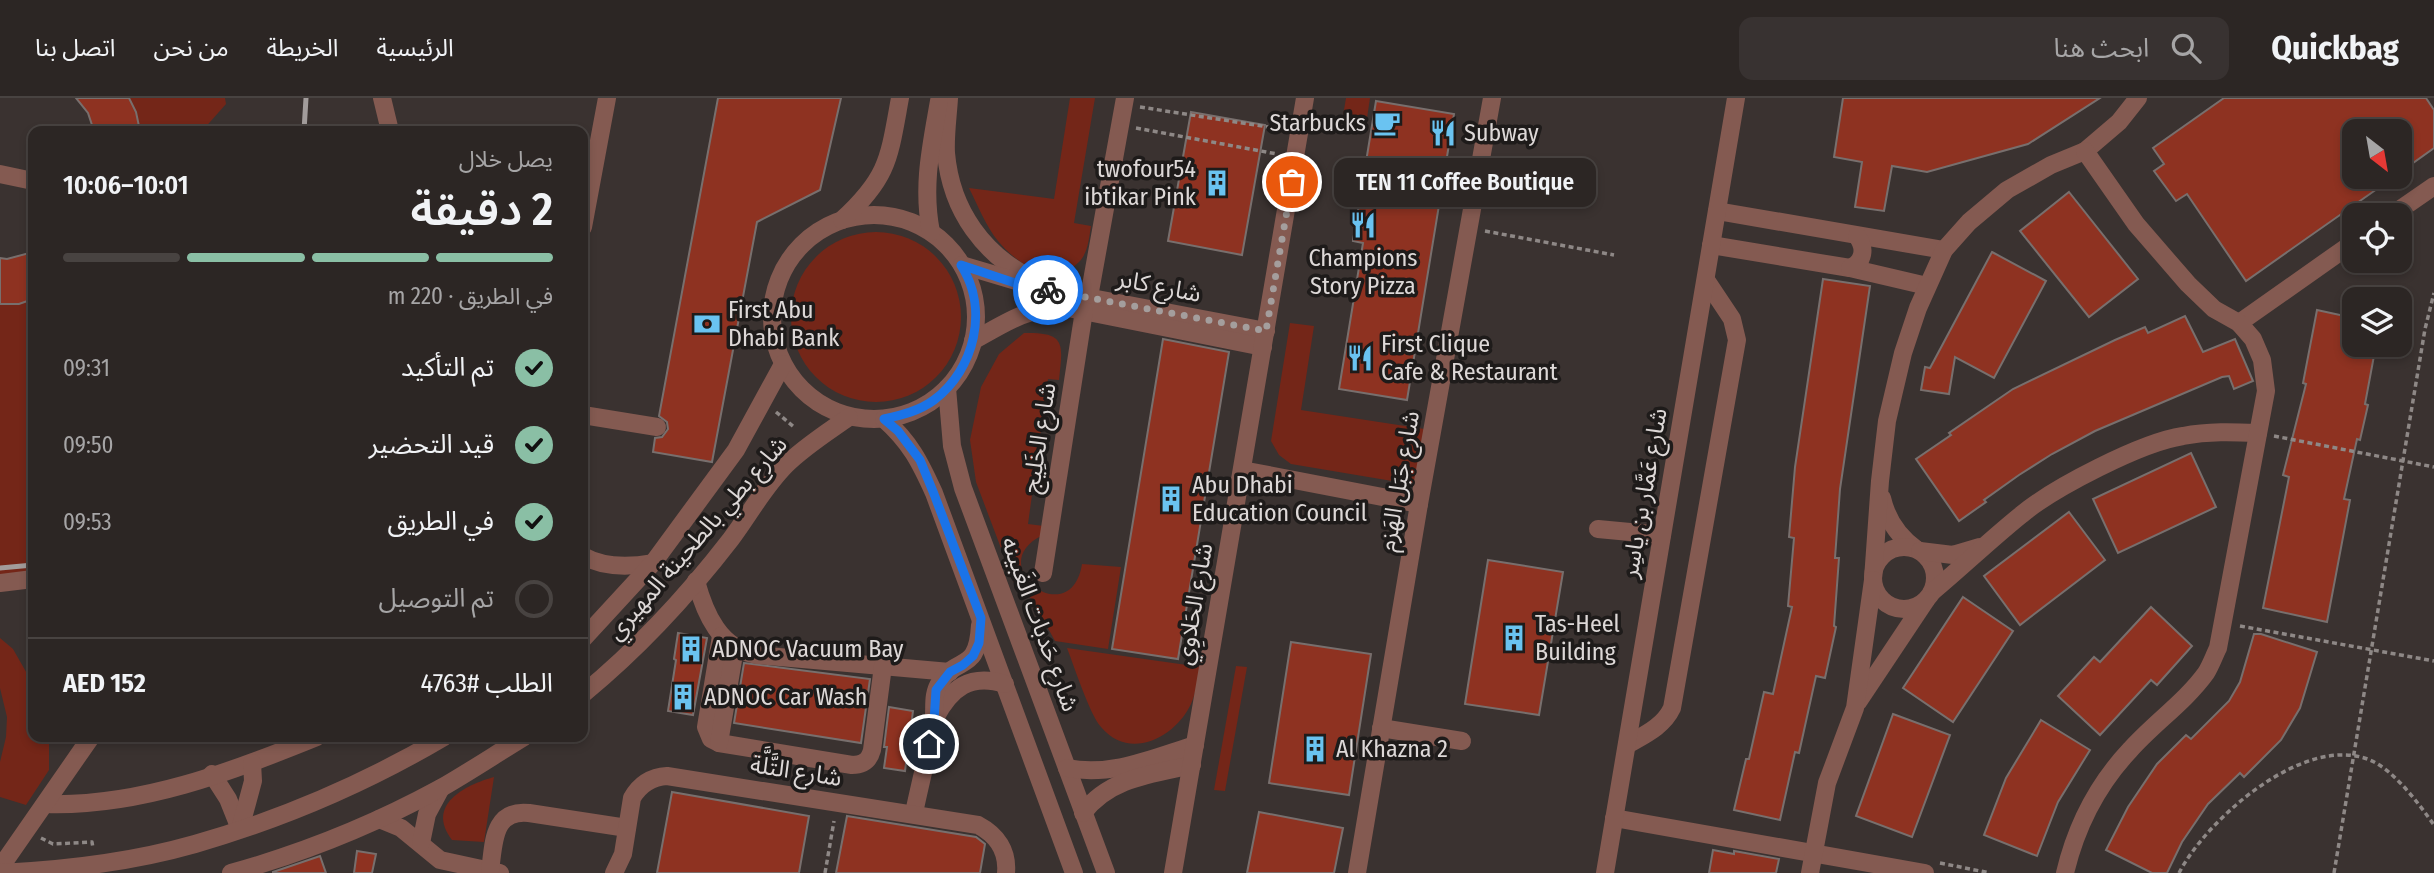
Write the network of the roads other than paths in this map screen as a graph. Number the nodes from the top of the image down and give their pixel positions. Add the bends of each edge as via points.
1 (607, 98) edge
2 (900, 98) edge
3 (940, 98) edge
4 (948, 98) edge
5 (1305, 98) edge
6 (1492, 98) edge
7 (1736, 98) edge
8 (2138, 98) edge
9 (385, 99) edge
10 (1125, 101) edge
11 (389, 126) edge
12 (2085, 151) junction
13 (0, 174) edge
14 (28, 180) edge
15 (588, 184) edge
16 (2434, 186) edge
17 (2409, 203) edge
18 (1717, 211) junction
19 (841, 221) junction
20 (931, 232) junction
21 (1857, 236) junction
22 (1712, 245) junction
23 (1944, 250) junction
24 (2342, 250) edge
25 (961, 265) junction
26 (1850, 268) junction
27 (1706, 279) junction
28 (1927, 286) junction
29 (1065, 293) junction
30 (1087, 304) junction
31 (2239, 323) junction
32 (1265, 339) junction
33 (973, 341) junction
34 (783, 364) junction
35 (947, 388) junction
36 (588, 416) edge
37 (849, 416) junction
38 (884, 419) junction
39 (588, 425) edge
40 (2258, 433) junction
41 (1242, 470) junction
42 (1880, 484) junction
43 (1419, 504) junction
44 (1598, 529) dead end
45 (1662, 535) junction
46 (1995, 538) junction
47 (1918, 550) junction
48 (588, 560) edge
49 (653, 563) junction
50 (1042, 573) dead end
51 (1873, 579) junction
52 (28, 580) edge
53 (696, 581) junction
54 (0, 583) edge
55 (1929, 596) junction
56 (981, 618) junction
57 (588, 634) edge
58 (728, 642) junction
59 (883, 666) junction
60 (950, 672) junction
61 (1005, 684) junction
62 (588, 690) edge
63 (1855, 708) junction
64 (934, 721) junction
65 (1381, 728) junction
66 (1462, 741) dead end
67 (88, 742) edge
68 (305, 742) edge
69 (436, 742) edge
70 (516, 742) edge
71 (1195, 745) junction
72 (1627, 745) junction
73 (253, 763) junction
74 (1192, 765) junction
75 (1067, 768) junction
76 (212, 774) junction
77 (442, 787) junction
78 (46, 804) junction
79 (914, 813) junction
80 (1083, 813) junction
81 (1614, 818) junction
82 (379, 819) junction
83 (627, 828) junction
84 (240, 829) junction
85 (421, 843) junction
86 (1814, 853) junction
87 (0, 871) edge
88 (496, 872) edge
89 (234, 873) edge
90 (614, 873) edge
91 (1006, 873) edge
92 (1074, 873) edge
93 (1106, 873) edge
94 (1173, 873) edge
95 (1357, 873) edge
96 (1605, 873) edge
97 (1810, 873) edge
98 (1925, 873) edge
99 (2065, 873) edge

1 - 15 street
2 - 19 street via 885,168 865,199
3 - 20 street via 926,181
4 - 29 street via 948,168 957,201 973,230 1008,265
5 - 32 street, شارع الحَلاوِي
6 - 43 street, شارع جَبَل الهَزم
7 - 18 street, شارع عَمَّار بن ياسِر
8 - 12 street via 2119,122
9 - 11 street
10 - 30 street, شارع الخَلِيج
12 - 23 street via 2007,190
12 - 31 street via 2136,224 2188,284 2214,309
13 - 14 street
16 - 17 street
18 - 21 street
18 - 22 street, شارع عَمَّار بن ياسِر
19 - 20 street via 887,216
19 - 34 street via 797,250 779,279 772,331
20 - 25 street
21 - 23 street
21 - 26 street via 1863,254
22 - 26 street
22 - 27 street, شارع عَمَّار بن ياسِر
23 - 28 street
24 - 31 street
25 - 29 street, شارع كابر
25 - 33 street via 976,306
26 - 28 street
27 - 45 street, شارع عَمَّار بن ياسِر
27 - 72 street via 1732,319 1735,352 1672,708 1665,721
28 - 42 street via 1895,386
29 - 30 street, شارع كابر
30 - 32 street, شارع كابر
30 - 33 street, شارع كابر via 1020,314
30 - 50 street, شارع الخَلِيج
31 - 40 street via 2262,360 2266,391
32 - 41 street, شارع الحَلاوِي
33 - 35 street
34 - 37 street via 817,403
34 - 49 street, شارع بطي بالطحينة المهيري via 736,450
35 - 38 street via 919,409
35 - 75 street, شارع حَدبات الغَبينه via 956,465
36 - 39 street via 656,432
37 - 38 street
37 - 53 street, شارع بطي بالطحينة المهيري via 783,468
38 - 56 street via 920,460
40 - 46 street via 2180,436 2138,451 2077,479 2023,513
40 - 99 street via 2218,648 2206,672 2103,783 2083,817
41 - 43 street
41 - 71 street, شارع الحَلاوِي
42 - 47 street via 1895,530
42 - 51 street
43 - 65 street, شارع جَبَل الهَزم
44 - 45 street
45 - 72 street, شارع عَمَّار بن ياسِر
46 - 47 street via 1975,550 1953,555
46 - 55 street
47 - 51 street via 1906,547 1887,552 1879,559
47 - 55 street via 1933,565
48 - 49 street via 619,566
49 - 57 street, شارع بطي بالطحينة المهيري
51 - 55 street via 1880,598 1897,608 1917,606
51 - 63 street
52 - 54 street
53 - 58 street via 703,606
53 - 62 street, شارع بطي بالطحينة المهيري via 620,663
55 - 63 street
56 - 60 street via 976,650
56 - 61 street
58 - 59 street via 757,655
58 - 59 street via 719,743 852,765 869,759 872,750
59 - 60 street
60 - 64 street via 936,690
61 - 64 street via 987,680 961,687 947,698
61 - 92 street
63 - 86 street via 1827,783
64 - 79 street
65 - 66 street
65 - 95 street, شارع جَبَل الهَزم
67 - 78 street
68 - 73 street
69 - 84 street via 348,788
70 - 77 street
71 - 74 street, شارع الحَلاوِي
71 - 75 street via 1117,769
72 - 81 street, شارع عَمَّار بن ياسِر
73 - 76 street
73 - 84 street
74 - 80 street via 1117,784
74 - 94 street, شارع الحَلاوِي
75 - 80 street, شارع حَدبات الغَبينه
76 - 78 street via 126,799
76 - 84 street
77 - 82 street
77 - 85 street via 428,814
78 - 87 street
79 - 83 street, شارع التَّلَّة via 658,776 637,791
79 - 91 street, شارع التَّلَّة via 988,830 1002,847
80 - 93 street, شارع حَدبات الغَبينه
81 - 86 street
81 - 96 street, شارع عَمَّار بن ياسِر
82 - 85 street
82 - 89 street
83 - 88 street via 513,813 497,828
83 - 90 street, شارع التَّلَّة
84 - 87 street via 194,845 95,865
85 - 88 street via 449,864
86 - 97 street
86 - 98 street

